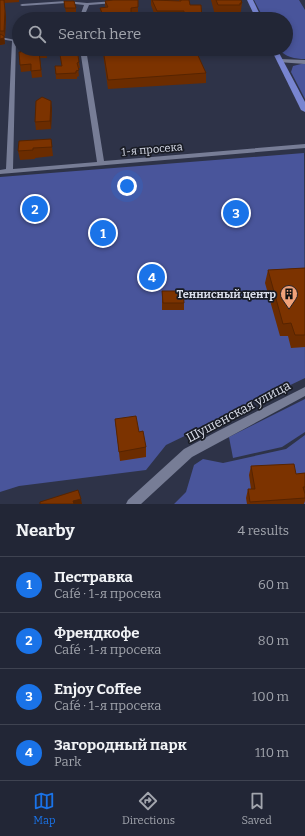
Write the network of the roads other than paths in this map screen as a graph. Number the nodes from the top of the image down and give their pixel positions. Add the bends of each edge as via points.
1 (250, 0) edge
2 (117, 2) edge
3 (87, 4) junction
4 (22, 5) dead end
5 (83, 12) edge
6 (256, 12) edge
7 (0, 38) edge
8 (12, 40) edge
9 (13, 56) edge
10 (84, 56) edge
11 (277, 56) edge
12 (280, 62) junction
13 (305, 62) edge
14 (305, 110) edge
15 (305, 146) edge
16 (101, 164) junction
17 (0, 172) edge
18 (9, 172) junction
19 (305, 391) edge
20 (132, 504) edge

1 - 6 main road
2 - 3 street
3 - 4 street via 66,2
3 - 5 street
7 - 8 street
9 - 18 street
10 - 16 street
11 - 12 main road
12 - 13 street
12 - 14 main road
15 - 16 street, 1-я просека
16 - 18 street, 1-я просека
17 - 18 street, 1-я просека
19 - 20 street, Шушенская улица via 188,453

